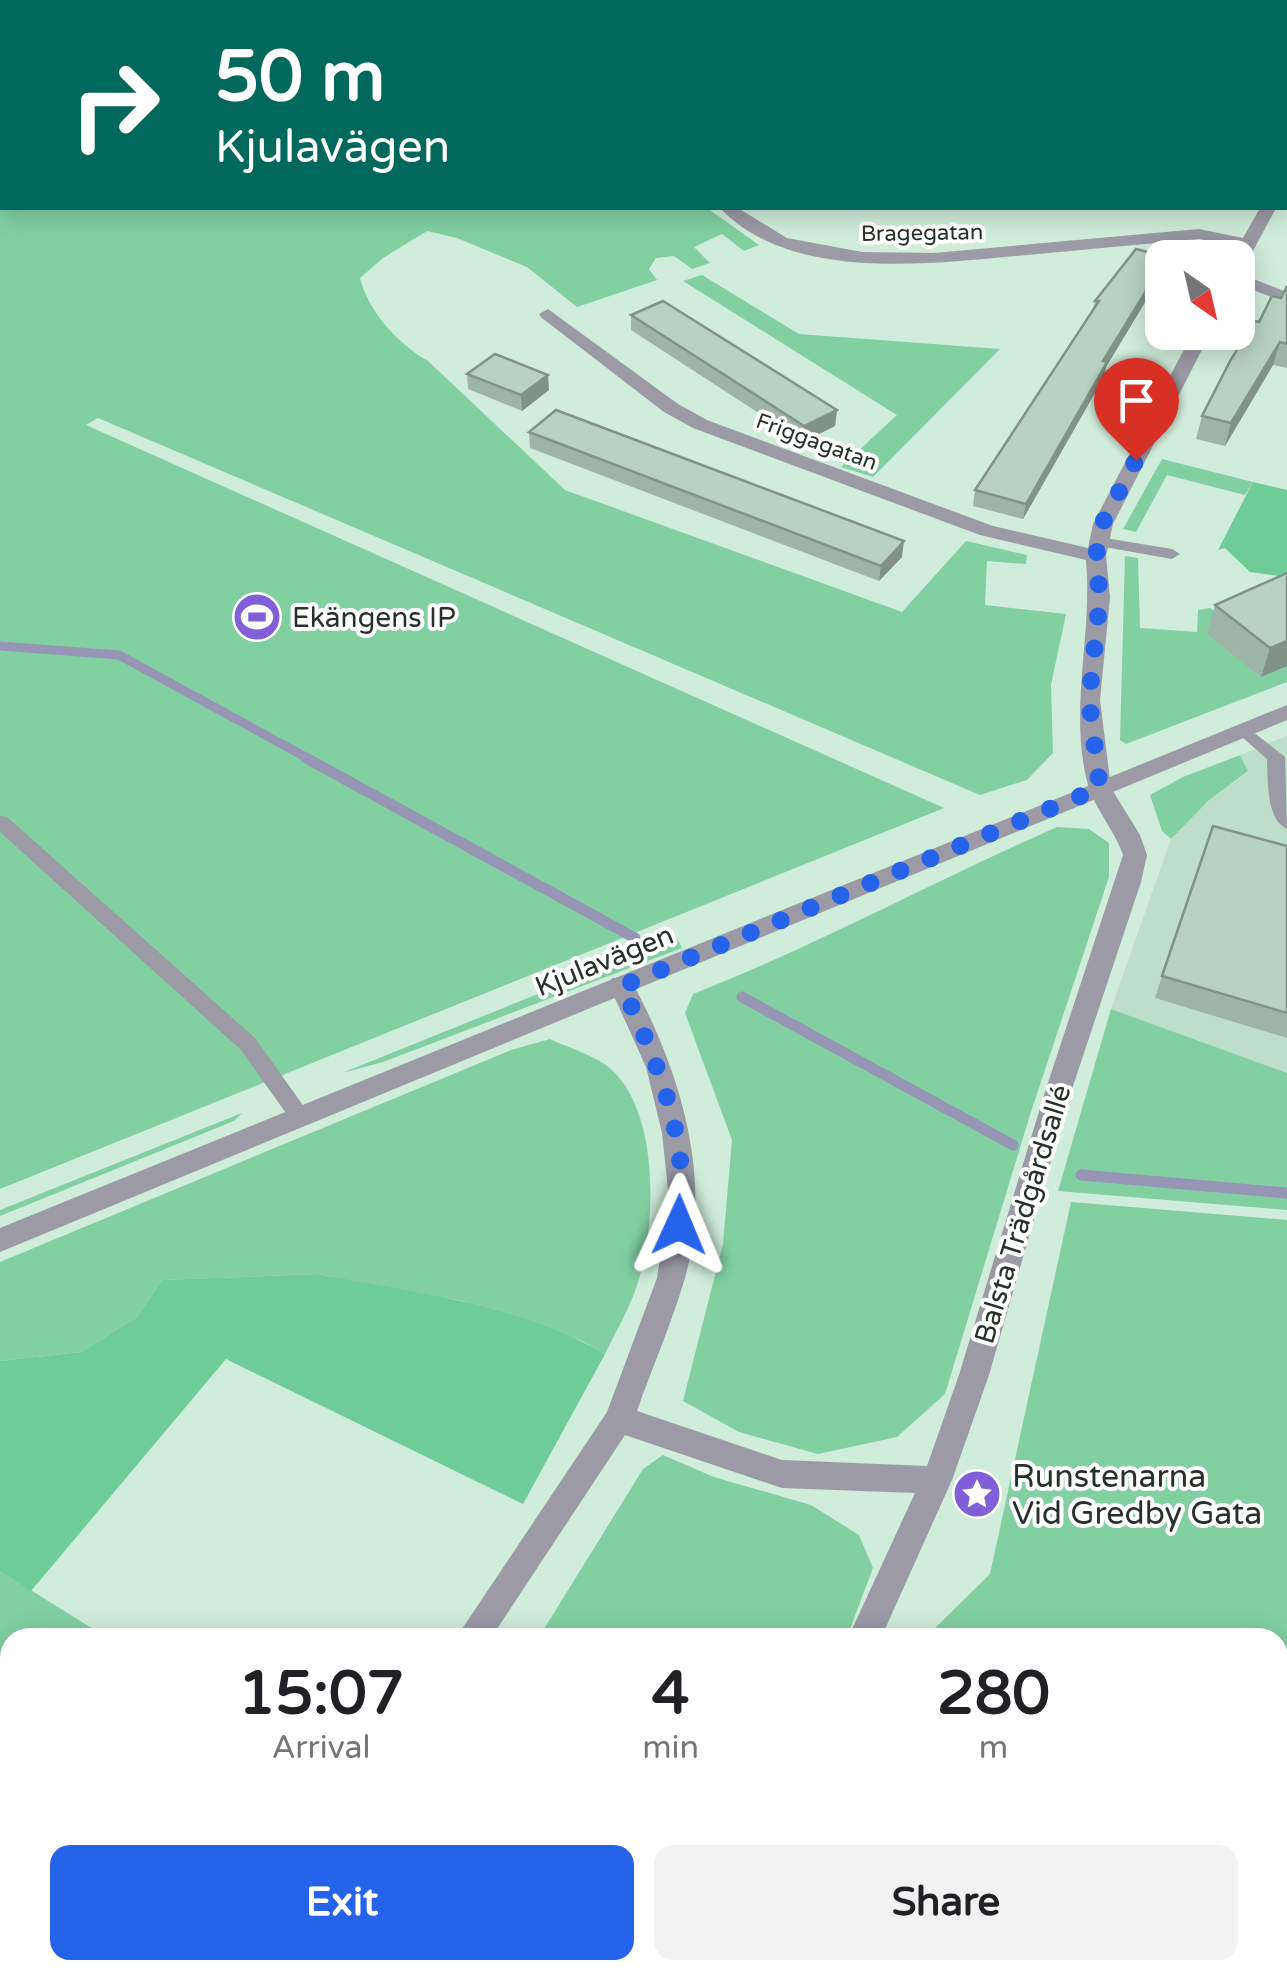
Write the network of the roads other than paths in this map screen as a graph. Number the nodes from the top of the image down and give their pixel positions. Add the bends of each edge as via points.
1 (731, 210) edge
2 (1267, 210) edge
3 (1228, 240) edge
4 (1249, 240) edge
5 (1255, 285) edge
6 (1287, 298) edge
7 (548, 314) dead end
8 (1193, 350) edge
9 (1098, 549) junction
10 (1172, 554) dead end
11 (1287, 712) edge
12 (1243, 730) junction
13 (1282, 759) edge
14 (1100, 788) junction
15 (0, 822) edge
16 (1287, 823) edge
17 (622, 986) junction
18 (300, 1116) junction
19 (0, 1240) edge
20 (619, 1420) junction
21 (937, 1480) junction
22 (479, 1628) edge
23 (869, 1628) edge

1 - 3 street, Bragegatan via 781,242 862,257 934,258 1199,234
2 - 4 street
5 - 6 street
7 - 9 street, Friggagatan via 700,424 987,531
8 - 9 street via 1102,524
9 - 10 lane
9 - 14 street via 1089,700
11 - 12 street, Kjulavägen
12 - 13 lane
12 - 14 street, Kjulavägen
13 - 16 lane via 1278,796
14 - 17 street, Kjulavägen
14 - 21 street, Balsta Trädgårdsallé via 1135,855 1129,882
15 - 18 lane via 248,1044
17 - 18 street, Kjulavägen
17 - 20 street via 659,1066 683,1199 671,1278
18 - 19 street, Kjulavägen
20 - 21 street via 782,1474
20 - 22 street
21 - 23 street, Balsta Trädgårdsallé

